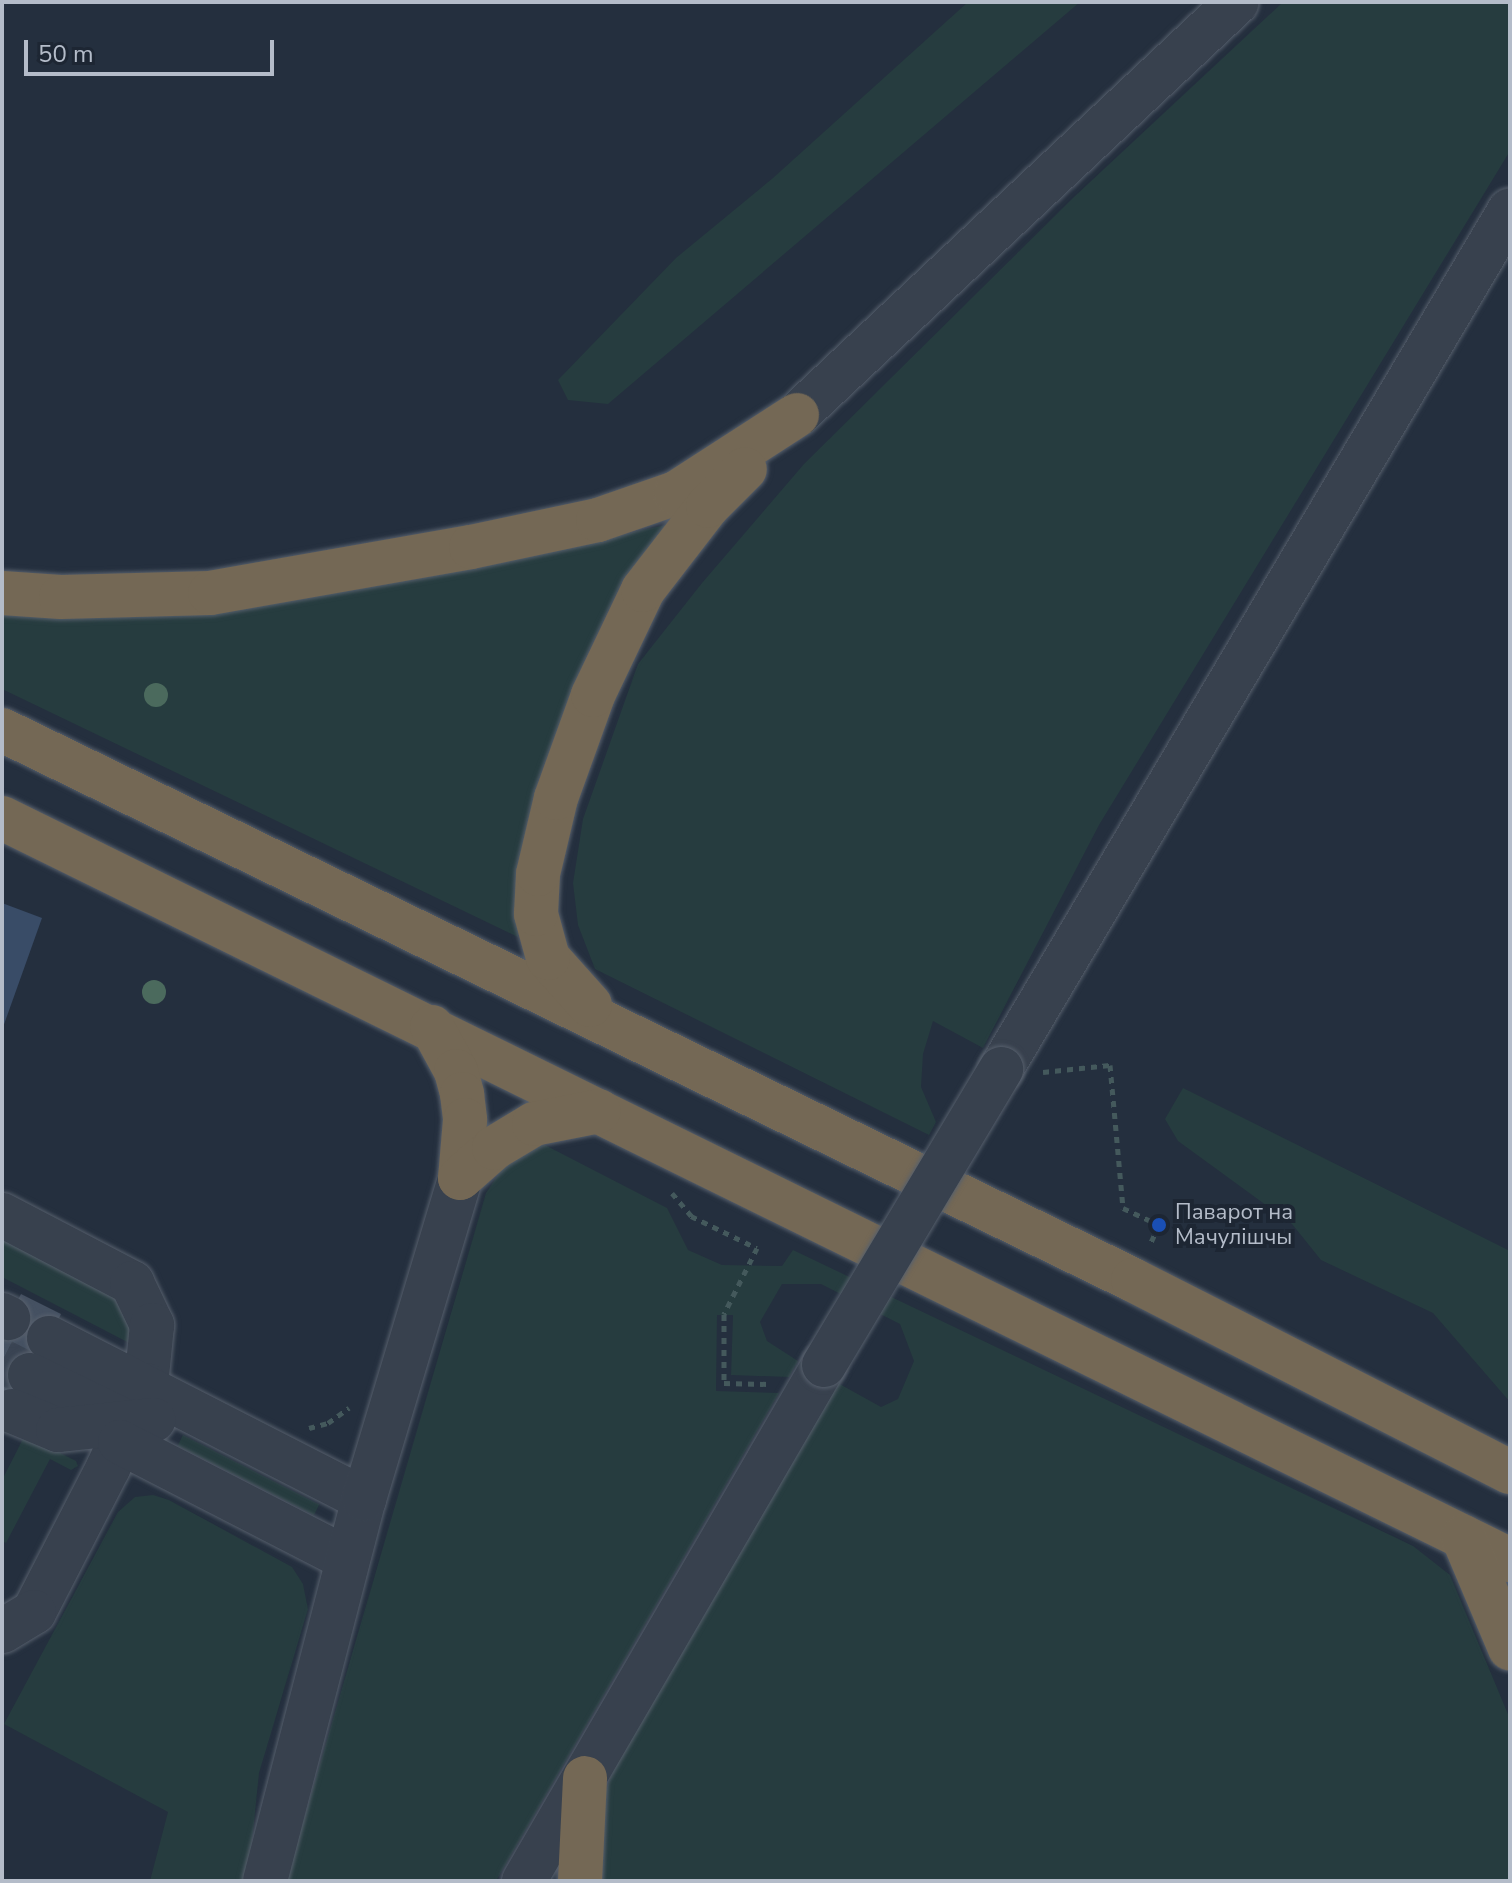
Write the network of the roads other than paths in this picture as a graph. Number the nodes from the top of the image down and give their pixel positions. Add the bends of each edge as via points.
1 (1237, 2) edge
2 (1510, 210) edge
3 (797, 415) junction
4 (2, 593) edge
5 (2, 730) edge
6 (2, 818) edge
7 (602, 1019) junction
8 (432, 1027) junction
9 (599, 1111) junction
10 (460, 1178) junction
11 (2, 1215) edge
12 (132, 1417) junction
13 (1510, 1472) edge
14 (364, 1499) junction
15 (1463, 1537) junction
16 (348, 1559) junction
17 (1510, 1560) edge
18 (2, 1631) edge
19 (1510, 1648) edge
20 (585, 1778) junction
21 (265, 1881) edge
22 (524, 1881) edge
23 (580, 1881) edge

1 - 3 street
2 - 20 street, bridge via 1015,1072 824,1365
3 - 4 highway via 676,493 598,520 210,593
3 - 7 highway via 708,506 643,590 593,695 556,798 538,874 536,914 548,958
5 - 7 highway
6 - 8 highway
7 - 13 highway
8 - 9 highway
8 - 10 highway via 462,1094
9 - 10 highway via 534,1124 494,1148
9 - 15 highway
10 - 14 street
11 - 12 street via 132,1283 152,1325
12 - 12 street via 30,1375 58,1430
12 - 14 street via 203,1415
12 - 16 street
12 - 18 street via 34,1612
14 - 16 street
15 - 17 highway
15 - 19 highway
16 - 21 street
20 - 22 street
20 - 23 highway

